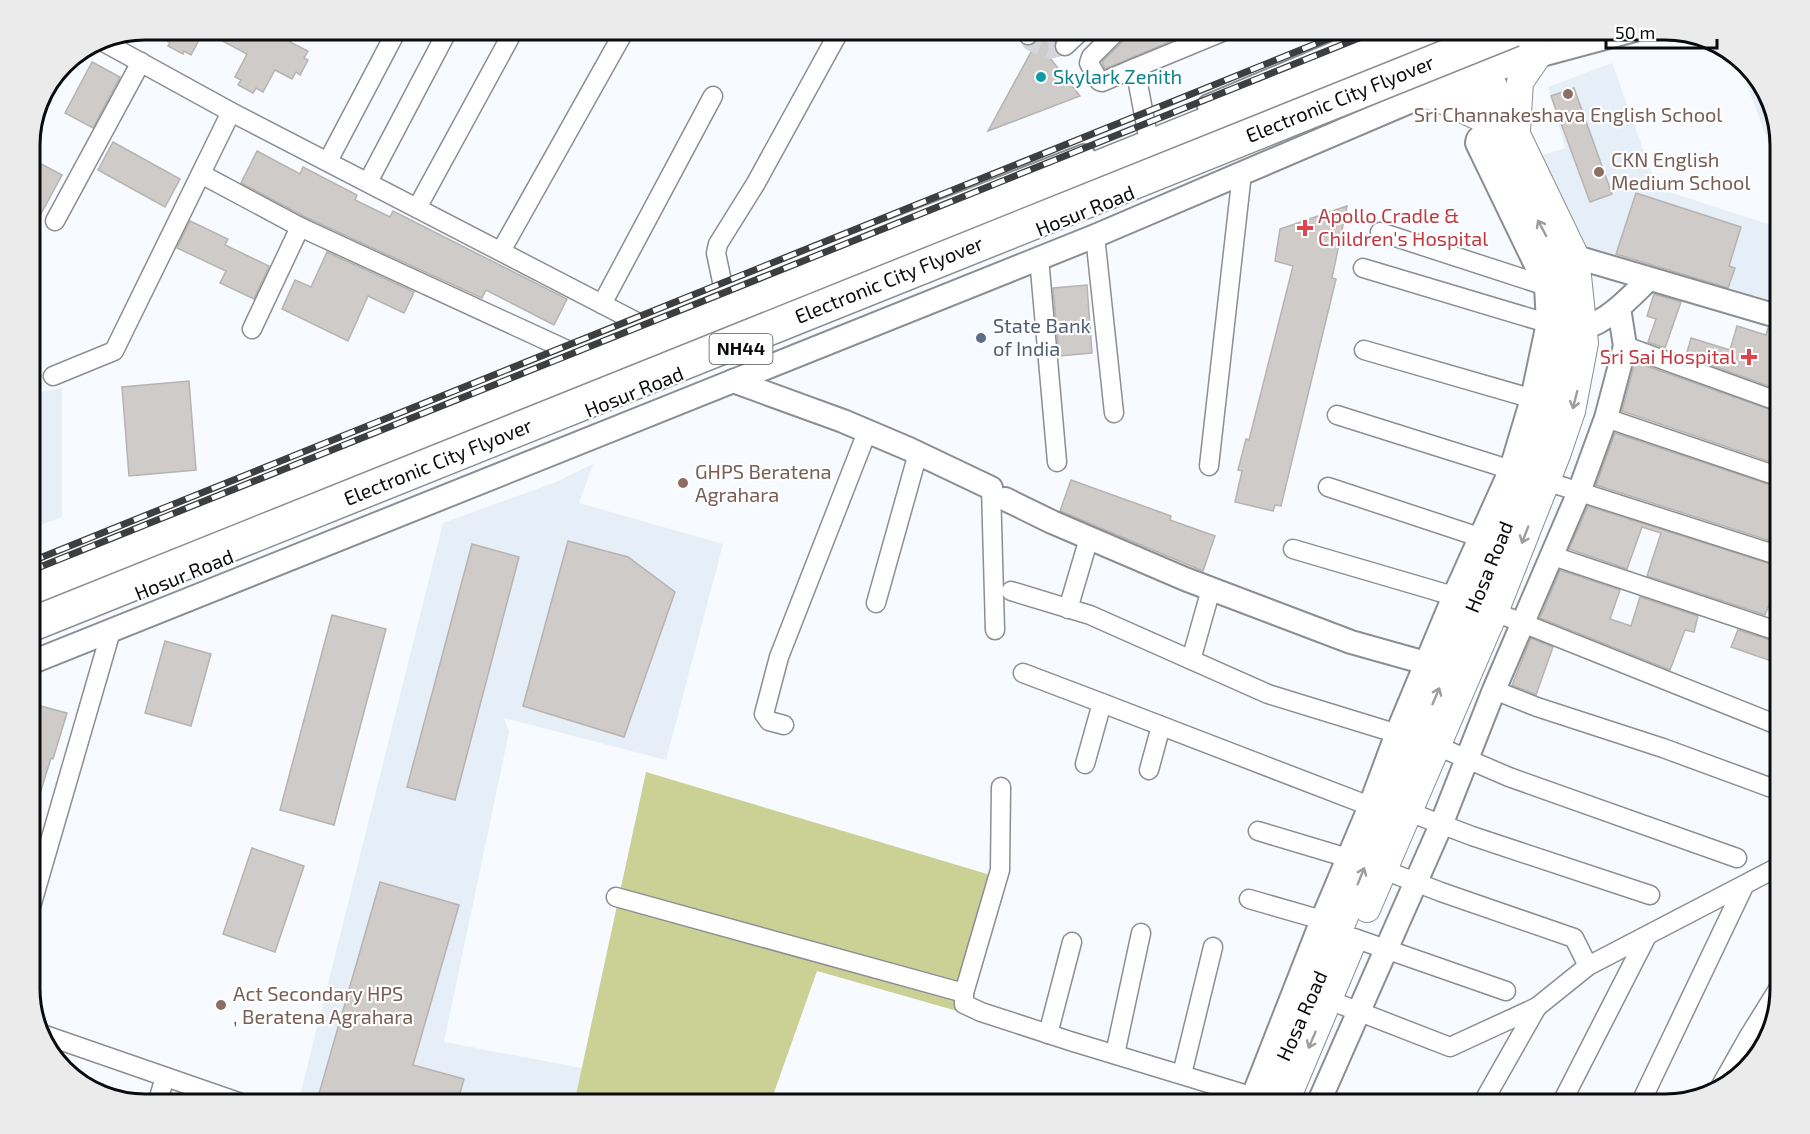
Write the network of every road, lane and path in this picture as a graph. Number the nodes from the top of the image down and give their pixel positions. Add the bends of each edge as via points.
1 (1071, 40) edge
2 (1108, 40) edge
3 (1202, 40) edge
4 (1365, 40) edge
5 (1418, 40) edge
6 (1451, 40) edge
7 (1488, 40) edge
8 (1561, 40) edge
9 (392, 41) edge
10 (442, 41) edge
11 (508, 41) edge
12 (618, 41) edge
13 (834, 41) edge
14 (1539, 43) edge
15 (1065, 46) dead end
16 (112, 47) edge
17 (1470, 61) edge
18 (141, 62) junction
19 (1135, 68) junction
20 (1414, 90) junction
21 (713, 96) dead end
22 (231, 112) junction
23 (1487, 124) junction
24 (1147, 131) junction
25 (1517, 133) junction
26 (328, 161) junction
27 (1242, 173) junction
28 (201, 174) junction
29 (368, 182) junction
30 (417, 208) junction
31 (55, 221) dead end
32 (300, 227) junction
33 (1380, 232) dead end
34 (1095, 236) junction
35 (501, 251) junction
36 (1576, 257) junction
37 (1039, 258) junction
38 (1364, 268) dead end
39 (1649, 279) junction
40 (1554, 289) junction
41 (725, 296) junction
42 (602, 304) junction
43 (1619, 308) junction
44 (1770, 314) edge
45 (1567, 327) junction
46 (252, 329) dead end
47 (657, 333) junction
48 (1625, 346) junction
49 (1364, 350) dead end
50 (578, 356) junction
51 (53, 376) dead end
52 (733, 381) junction
53 (1770, 398) edge
54 (1541, 402) junction
55 (1114, 413) dead end
56 (1337, 415) dead end
57 (1606, 418) junction
58 (867, 432) junction
59 (918, 453) junction
60 (1057, 462) dead end
61 (1209, 466) dead end
62 (1528, 474) junction
63 (1770, 474) edge
64 (1328, 487) dead end
65 (1579, 492) junction
66 (998, 493) junction
67 (1089, 538) junction
68 (1490, 540) junction
69 (1293, 549) dead end
70 (1770, 553) edge
71 (1553, 556) junction
72 (41, 572) edge
73 (1211, 589) junction
74 (41, 590) edge
75 (1011, 591) dead end
76 (876, 603) dead end
77 (41, 604) edge
78 (1475, 604) junction
79 (1068, 609) junction
80 (41, 621) edge
81 (1522, 624) junction
82 (1770, 629) edge
83 (995, 630) dead end
84 (111, 631) junction
85 (41, 633) edge
86 (41, 659) edge
87 (1191, 660) junction
88 (1437, 666) junction
89 (1023, 673) dead end
90 (1494, 690) junction
91 (1102, 703) junction
92 (1770, 722) edge
93 (784, 725) dead end
94 (1161, 726) junction
95 (1417, 740) junction
96 (1468, 758) junction
97 (1085, 764) dead end
98 (1149, 770) dead end
99 (1000, 787) dead end
100 (1770, 787) edge
101 (1389, 810) junction
102 (1441, 825) junction
103 (1258, 831) dead end
104 (1348, 858) junction
105 (1737, 858) dead end
106 (1384, 870) junction
107 (41, 872) edge
108 (1770, 872) edge
109 (1415, 883) junction
110 (1744, 886) junction
111 (1650, 896) dead end
112 (616, 897) dead end
113 (1249, 899) dead end
114 (1322, 920) junction
115 (1141, 933) dead end
116 (1647, 936) junction
117 (1354, 938) junction
118 (1072, 942) dead end
119 (1213, 947) dead end
120 (1386, 950) junction
121 (1588, 966) junction
122 (1506, 991) dead end
123 (964, 993) junction
124 (1329, 1000) junction
125 (1768, 1005) edge
126 (1537, 1007) junction
127 (1359, 1012) junction
128 (1048, 1034) junction
129 (54, 1038) edge
130 (1115, 1054) junction
131 (1729, 1071) edge
132 (1182, 1074) junction
133 (165, 1077) junction
134 (160, 1094) edge
135 (215, 1094) edge
136 (1251, 1094) edge
137 (1270, 1094) edge
138 (1270, 1094) edge
139 (1271, 1094) edge
140 (1325, 1094) edge
141 (1488, 1094) edge
142 (1566, 1094) edge
143 (1645, 1094) edge

1 - 15 street
2 - 19 street via 1089,63 1099,81
3 - 19 street
4 - 24 street
5 - 47 highway, Hosur Road / NH44
6 - 17 main road, Hosa Road
7 - 80 highway, Electronic City Flyover, bridge
8 - 14 street
9 - 26 street
10 - 29 street
11 - 30 street
12 - 35 street
13 - 41 street via 718,244 716,253
14 - 17 highway, Hosur Road / NH44
14 - 25 main road via 1520,82
16 - 18 street
17 - 20 highway, Hosur Road / NH44
17 - 23 main road, Hosa Road
17 - 25 main road, Hosa Road
17 - 77 highway, Electronic City Flyover via 683,343
18 - 22 street
18 - 31 street
19 - 24 street
20 - 23 main road
20 - 27 street, Hosur Road
20 - 85 highway, Hosur Road / NH44 via 597,407
21 - 42 street
22 - 26 street
22 - 28 street
23 - 40 main road, Hosa Road via 1558,259
24 - 41 street
25 - 36 main road, Hosa Road
26 - 29 street
27 - 34 street, Hosur Road
27 - 61 street
28 - 32 street
28 - 51 street via 114,351
29 - 30 street
30 - 35 street
32 - 46 street
32 - 50 street
33 - 40 street
34 - 37 street, Hosur Road
34 - 55 street
35 - 42 street
36 - 39 street
36 - 45 main road, Hosa Road
37 - 52 street, Hosur Road
37 - 60 street
38 - 45 street
39 - 43 street
39 - 44 street
40 - 45 main road, Hosa Road
41 - 47 street
42 - 47 street
43 - 45 street via 1596,324
43 - 48 street
45 - 54 main road, Hosa Road via 1564,360
45 -> 62 main road, Hosa Road via 1585,343 1572,411
47 - 50 street
47 - 74 highway, Hosur Road / NH44
48 - 53 street
48 - 57 street
49 - 54 street
50 - 72 street
52 - 58 street
52 - 84 street, Hosur Road
54 - 62 main road, Hosa Road via 1539,447
56 - 62 street
57 - 63 street
57 - 65 street
58 - 59 street
58 - 93 street via 779,657 764,714 770,721
59 - 66 street
59 - 76 street
62 - 65 street
62 - 68 main road, Hosa Road
62 -> 78 main road, Hosa Road
64 - 68 street
65 - 70 street
65 - 71 street
66 - 67 street
66 - 83 street
67 - 73 street
67 - 79 street
68 - 78 main road, Hosa Road
69 - 78 street
71 - 81 street
71 - 82 street
73 - 87 street
73 - 88 street via 1351,642
75 - 79 street
78 - 81 street
78 - 88 main road, Hosa Road
78 - 95 main road, Hosa Road
79 - 87 street
81 - 90 street
81 - 92 street
84 - 86 street, Hosur Road
84 - 107 street
87 - 95 street via 1268,694
88 - 95 main road, Hosa Road
89 - 91 street
90 - 96 street
90 - 100 street
91 - 94 street
91 - 97 street
94 - 98 street
94 - 101 street
95 - 96 street
95 - 101 main road, Hosa Road
95 - 101 street
96 - 102 street
96 - 105 street via 1509,777
99 - 123 street via 1000,870
101 - 102 street
101 - 104 street
101 - 106 main road, Hosa Road
137 -> 101 main road, Hosa Road
102 - 109 street
102 - 111 street
103 - 104 street
104 - 114 street
106 - 109 street
106 - 117 main road, Hosa Road
108 - 110 street
109 - 120 street
109 - 121 street via 1574,938
110 - 116 street
110 - 143 street
112 - 123 street
113 - 114 street
114 - 138 street
115 - 130 street
116 - 121 street
116 - 142 street
117 - 120 street
117 - 124 main road, Hosa Road
118 - 128 street
119 - 132 street
120 - 122 street
120 - 127 street
121 - 126 street
123 - 128 street via 964,1004
124 - 127 street
124 -> 139 main road, Hosa Road
125 - 131 street
126 - 127 street via 1450,1047
126 - 141 street
127 - 140 street
128 - 130 street
129 - 133 street
130 - 132 street
132 - 136 street
133 - 134 street
133 - 135 street

